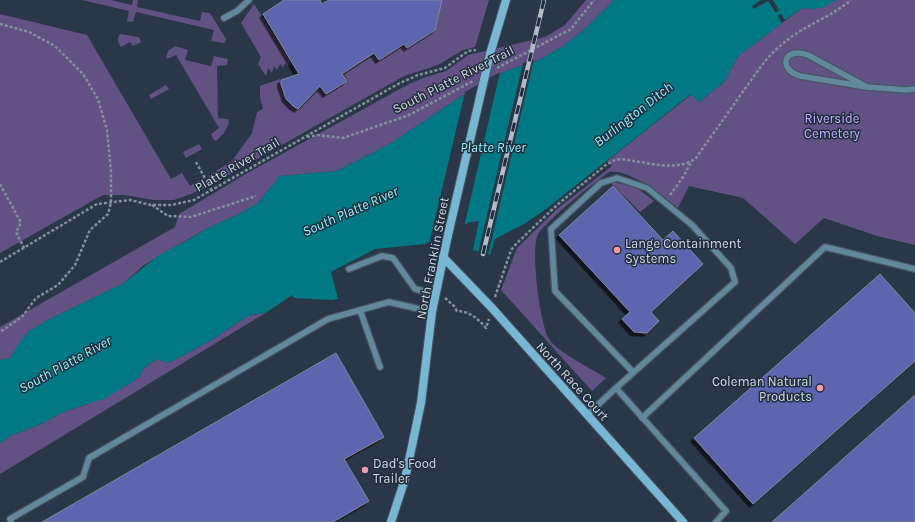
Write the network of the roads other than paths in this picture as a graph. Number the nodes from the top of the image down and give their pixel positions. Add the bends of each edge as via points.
1 (249, 0) edge
2 (506, 0) edge
3 (224, 18) dead end
4 (866, 87) junction
5 (915, 89) edge
6 (443, 257) junction
7 (349, 269) dead end
8 (915, 269) edge
9 (436, 294) junction
10 (360, 310) junction
11 (432, 312) junction
12 (380, 367) dead end
13 (633, 372) junction
14 (616, 388) junction
15 (588, 414) junction
16 (642, 418) junction
17 (11, 522) edge
18 (391, 522) edge
19 (683, 522) edge
20 (716, 522) edge

1 - 3 lane
2 - 6 street, North Franklin Street, bridge via 490,54
4 - 4 lane via 800,52 794,52 786,62 792,74
4 - 5 lane
6 - 9 street, North Franklin Street
6 - 15 street, North Race Court
7 - 9 lane via 382,256 393,258 415,289
8 - 16 lane via 824,247
9 - 11 street, North Franklin Street
10 - 11 lane via 389,302
10 - 12 lane
10 - 17 lane via 328,319 89,458 83,477 10,520
11 - 18 street, North Franklin Street via 421,403 405,479
13 - 13 lane via 734,282 731,268 692,225 647,188 618,178 601,183 551,229 555,291
13 - 14 lane
14 - 15 lane
14 - 16 lane
15 - 19 street, North Race Court
16 - 20 lane via 726,511

